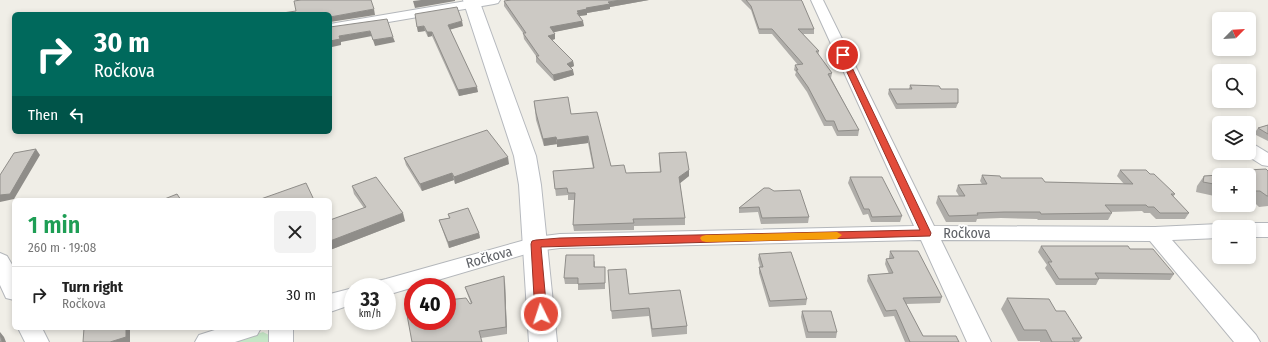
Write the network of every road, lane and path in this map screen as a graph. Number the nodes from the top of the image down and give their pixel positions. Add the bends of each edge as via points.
1 (494, 0) edge
2 (817, 0) edge
3 (471, 2) edge
4 (332, 28) edge
5 (1256, 153) edge
6 (1268, 161) edge
7 (1256, 230) edge
8 (1268, 230) edge
9 (1212, 231) edge
10 (926, 233) junction
11 (1155, 234) junction
12 (536, 244) junction
13 (0, 261) edge
14 (396, 284) edge
15 (12, 288) edge
16 (344, 299) edge
17 (332, 302) edge
18 (31, 330) edge
19 (243, 330) edge
20 (281, 330) edge
21 (37, 342) edge
22 (207, 342) edge
23 (282, 342) edge
24 (543, 342) edge
25 (979, 342) edge
26 (1248, 342) edge

1 - 3 street
2 - 10 street
3 - 4 street
3 - 12 street via 525,156
5 - 6 street
7 - 8 street
9 - 11 street, Ročkova
10 - 11 street, Ročkova
10 - 12 street, Ročkova
10 - 25 street
11 - 26 street
12 - 14 street, Ročkova
12 - 24 street
13 - 15 street
16 - 17 street
18 - 21 street
19 - 22 street
20 - 23 street

